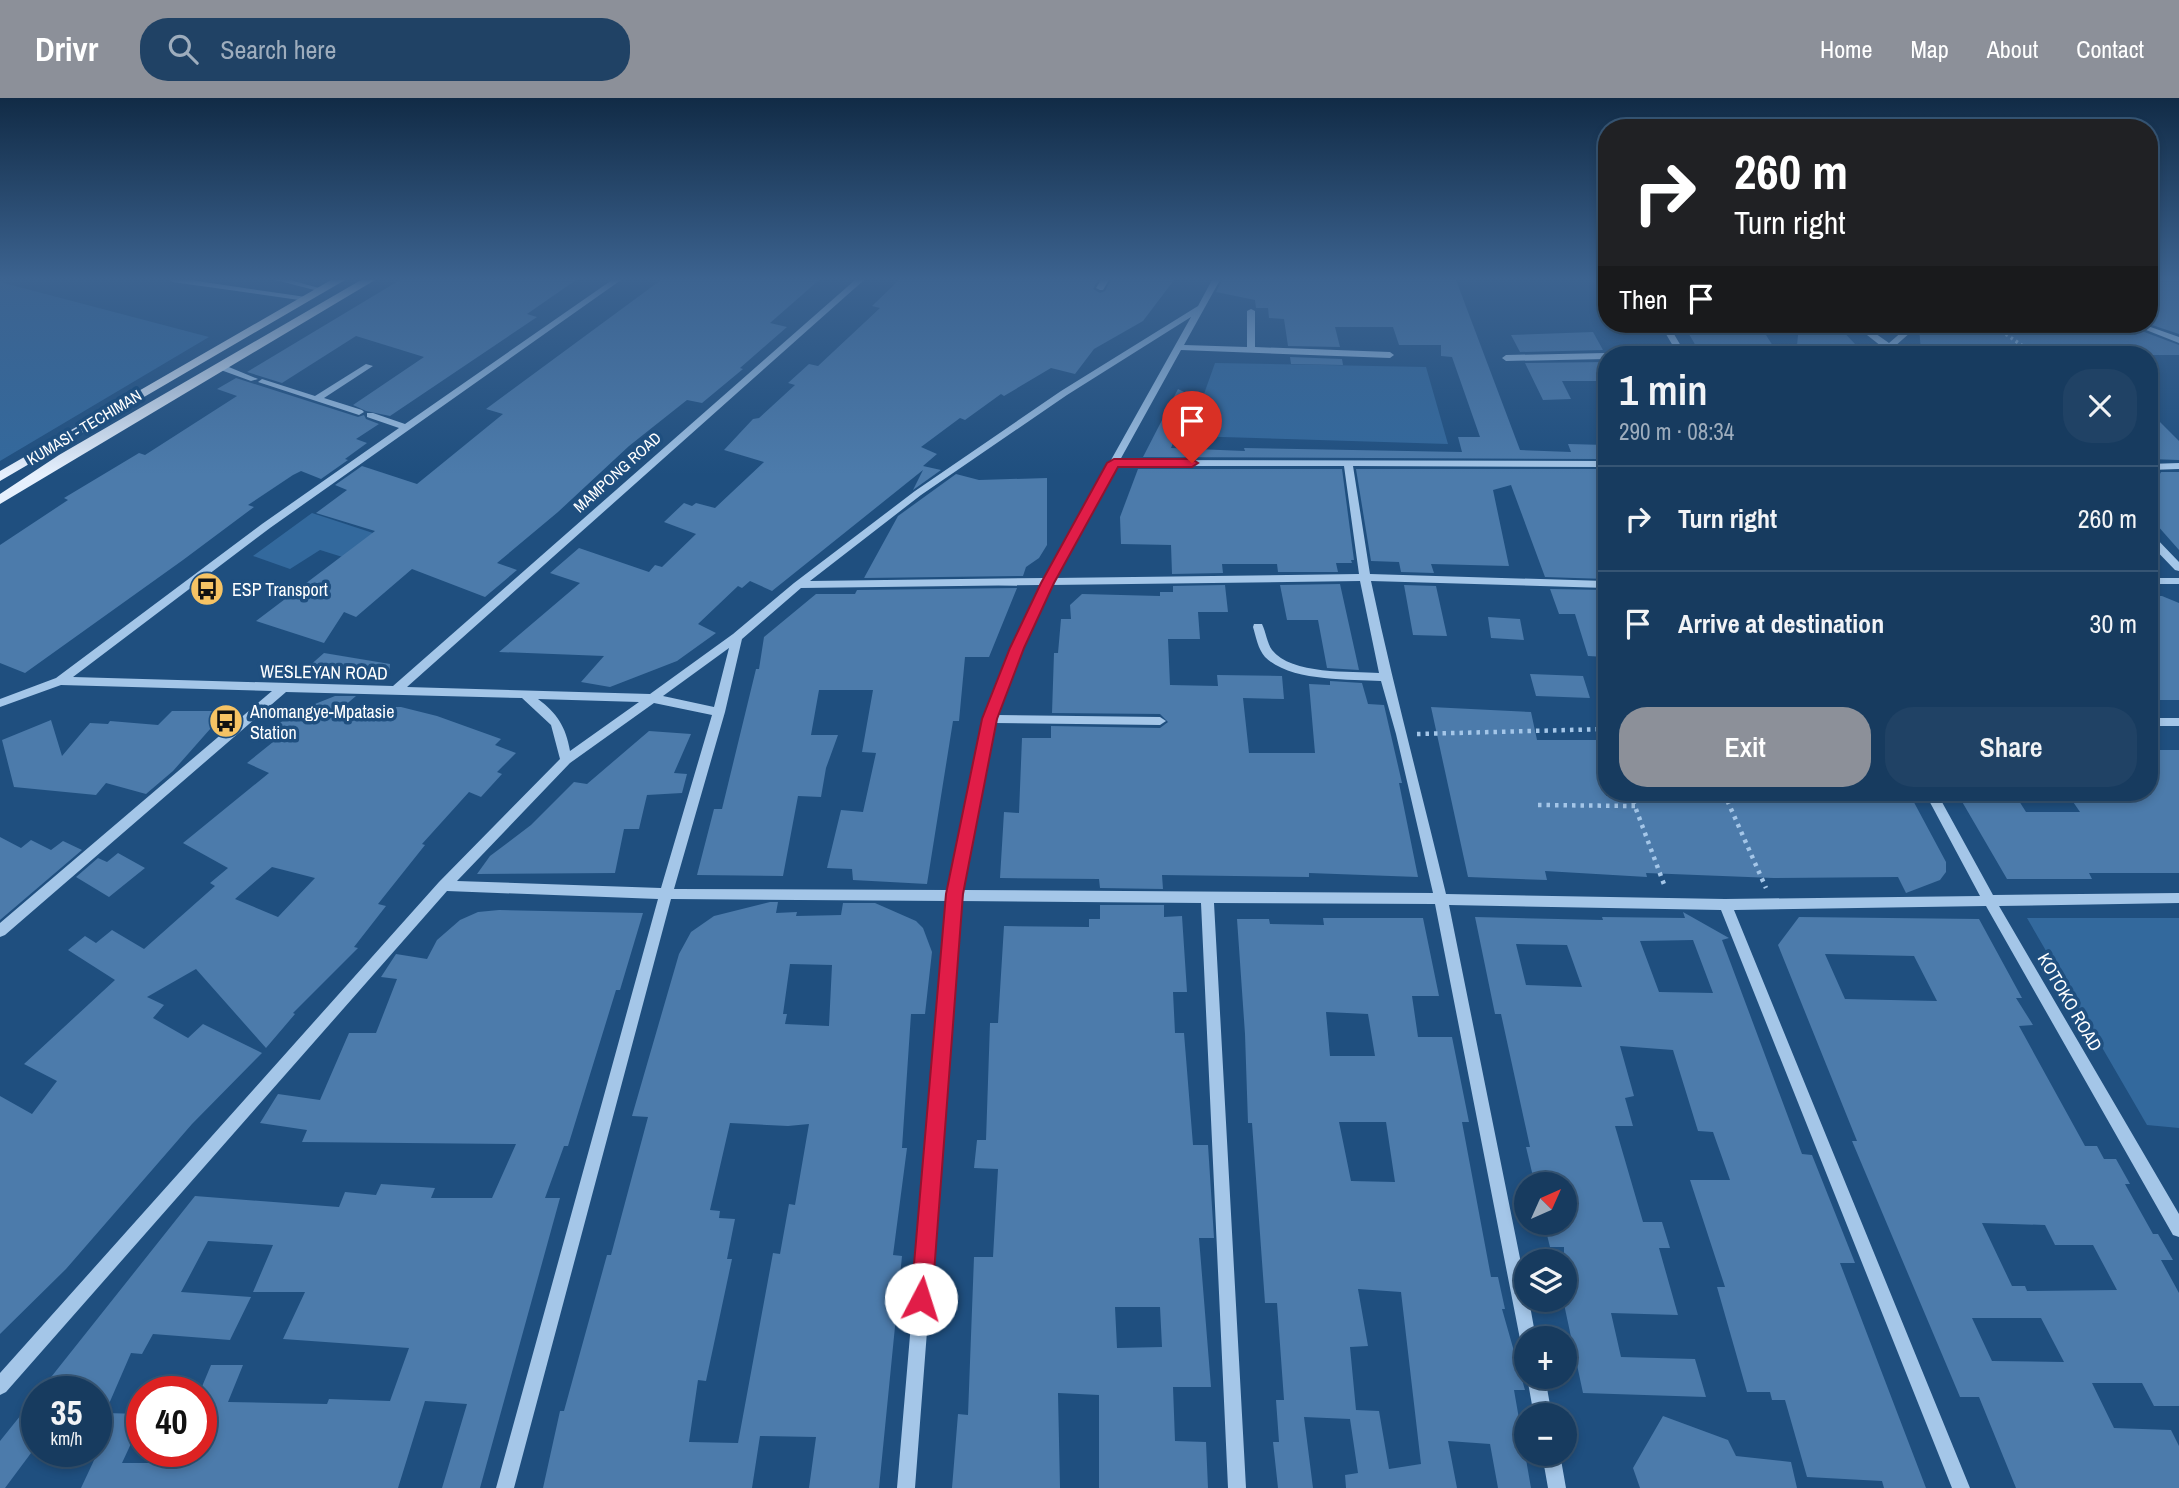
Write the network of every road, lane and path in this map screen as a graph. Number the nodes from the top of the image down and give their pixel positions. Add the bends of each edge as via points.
1 (226, 345) edge
2 (258, 345) edge
3 (523, 345) edge
4 (787, 345) edge
5 (1141, 345) edge
6 (1251, 345) edge
7 (1179, 347) joint
8 (1251, 350) junction
9 (1390, 355) dead end
10 (1598, 356) edge
11 (1506, 358) dead end
12 (369, 366) dead end
13 (220, 367) junction
14 (316, 399) junction
15 (126, 402) junction
16 (145, 411) junction
17 (405, 427) junction
18 (1114, 463) junction
19 (1348, 463) junction
20 (1598, 464) edge
21 (2158, 467) edge
22 (2179, 467) edge
23 (0, 477) edge
24 (0, 500) edge
25 (2158, 546) edge
26 (2179, 568) edge
27 (1365, 577) junction
28 (2179, 581) edge
29 (2158, 582) edge
30 (1047, 583) junction
31 (1598, 584) edge
32 (797, 585) junction
33 (1258, 627) dead end
34 (737, 637) junction
35 (1386, 677) junction
36 (60, 681) junction
37 (282, 689) junction
38 (396, 690) junction
39 (527, 696) junction
40 (652, 698) junction
41 (0, 703) edge
42 (719, 712) junction
43 (990, 719) junction
44 (1160, 720) dead end
45 (2158, 722) edge
46 (2179, 722) edge
47 (1598, 729) edge
48 (1402, 734) junction
49 (566, 760) junction
50 (1633, 801) edge
51 (1728, 801) edge
52 (1935, 801) edge
53 (1538, 805) dead end
54 (1635, 806) junction
55 (444, 886) junction
56 (666, 894) junction
57 (954, 894) junction
58 (1207, 897) junction
59 (2179, 898) edge
60 (1441, 899) junction
61 (1990, 902) junction
62 (1672, 904) junction
63 (1725, 905) junction
64 (1774, 905) junction
65 (0, 931) edge
66 (2179, 1229) edge
67 (1525, 1326) edge
68 (0, 1386) edge
69 (1553, 1466) edge
70 (505, 1488) edge
71 (906, 1488) edge
72 (1237, 1488) edge
73 (1558, 1488) edge
74 (1961, 1488) edge

1 - 15 main road, KUMASI - TECHIMAN
2 - 13 main road, KUMASI - TECHIMAN
3 - 17 street
4 - 38 street, MAMPONG ROAD
5 - 32 street via 918,493
6 - 8 street
7 - 8 street
7 - 18 street
8 - 9 street
10 - 11 street
12 - 14 street
13 - 14 street
13 - 16 main road, KUMASI - TECHIMAN
14 - 17 street
15 - 16 main road
15 - 23 main road, KUMASI - TECHIMAN
16 - 24 main road, KUMASI - TECHIMAN
17 - 36 street
18 - 19 street
18 - 30 street
19 - 20 street
19 - 27 street
21 - 22 street
25 - 26 street
27 - 30 street
27 - 31 street
27 - 35 street
28 - 29 street
30 - 32 street
30 - 43 street
32 - 34 street
33 - 35 street via 1269,653 1284,664 1304,671
34 - 40 street
34 - 42 street
35 - 48 street
36 - 37 street, WESLEYAN ROAD
36 - 41 street, WESLEYAN ROAD
37 - 38 street, WESLEYAN ROAD
37 - 65 street
38 - 39 street, WESLEYAN ROAD
39 - 40 street, WESLEYAN ROAD
39 - 49 street via 553,716 562,732
40 - 42 street, WESLEYAN ROAD
40 - 49 street
42 - 56 street
43 - 44 street
43 - 57 street
45 - 46 street
47 - 48 path
48 - 60 street
49 - 55 street
50 - 54 path
51 - 64 path
52 - 61 street, KOTOKO ROAD
53 - 54 path
54 - 62 path
55 - 56 street
55 - 68 street
56 - 57 street
56 - 70 street
57 - 58 street
57 - 71 street
58 - 60 street
58 - 72 street
59 - 61 street
60 - 62 street
60 - 67 street
61 - 64 street
61 - 66 street, KOTOKO ROAD
62 - 63 street
63 - 64 street
63 - 74 street
69 - 73 street

